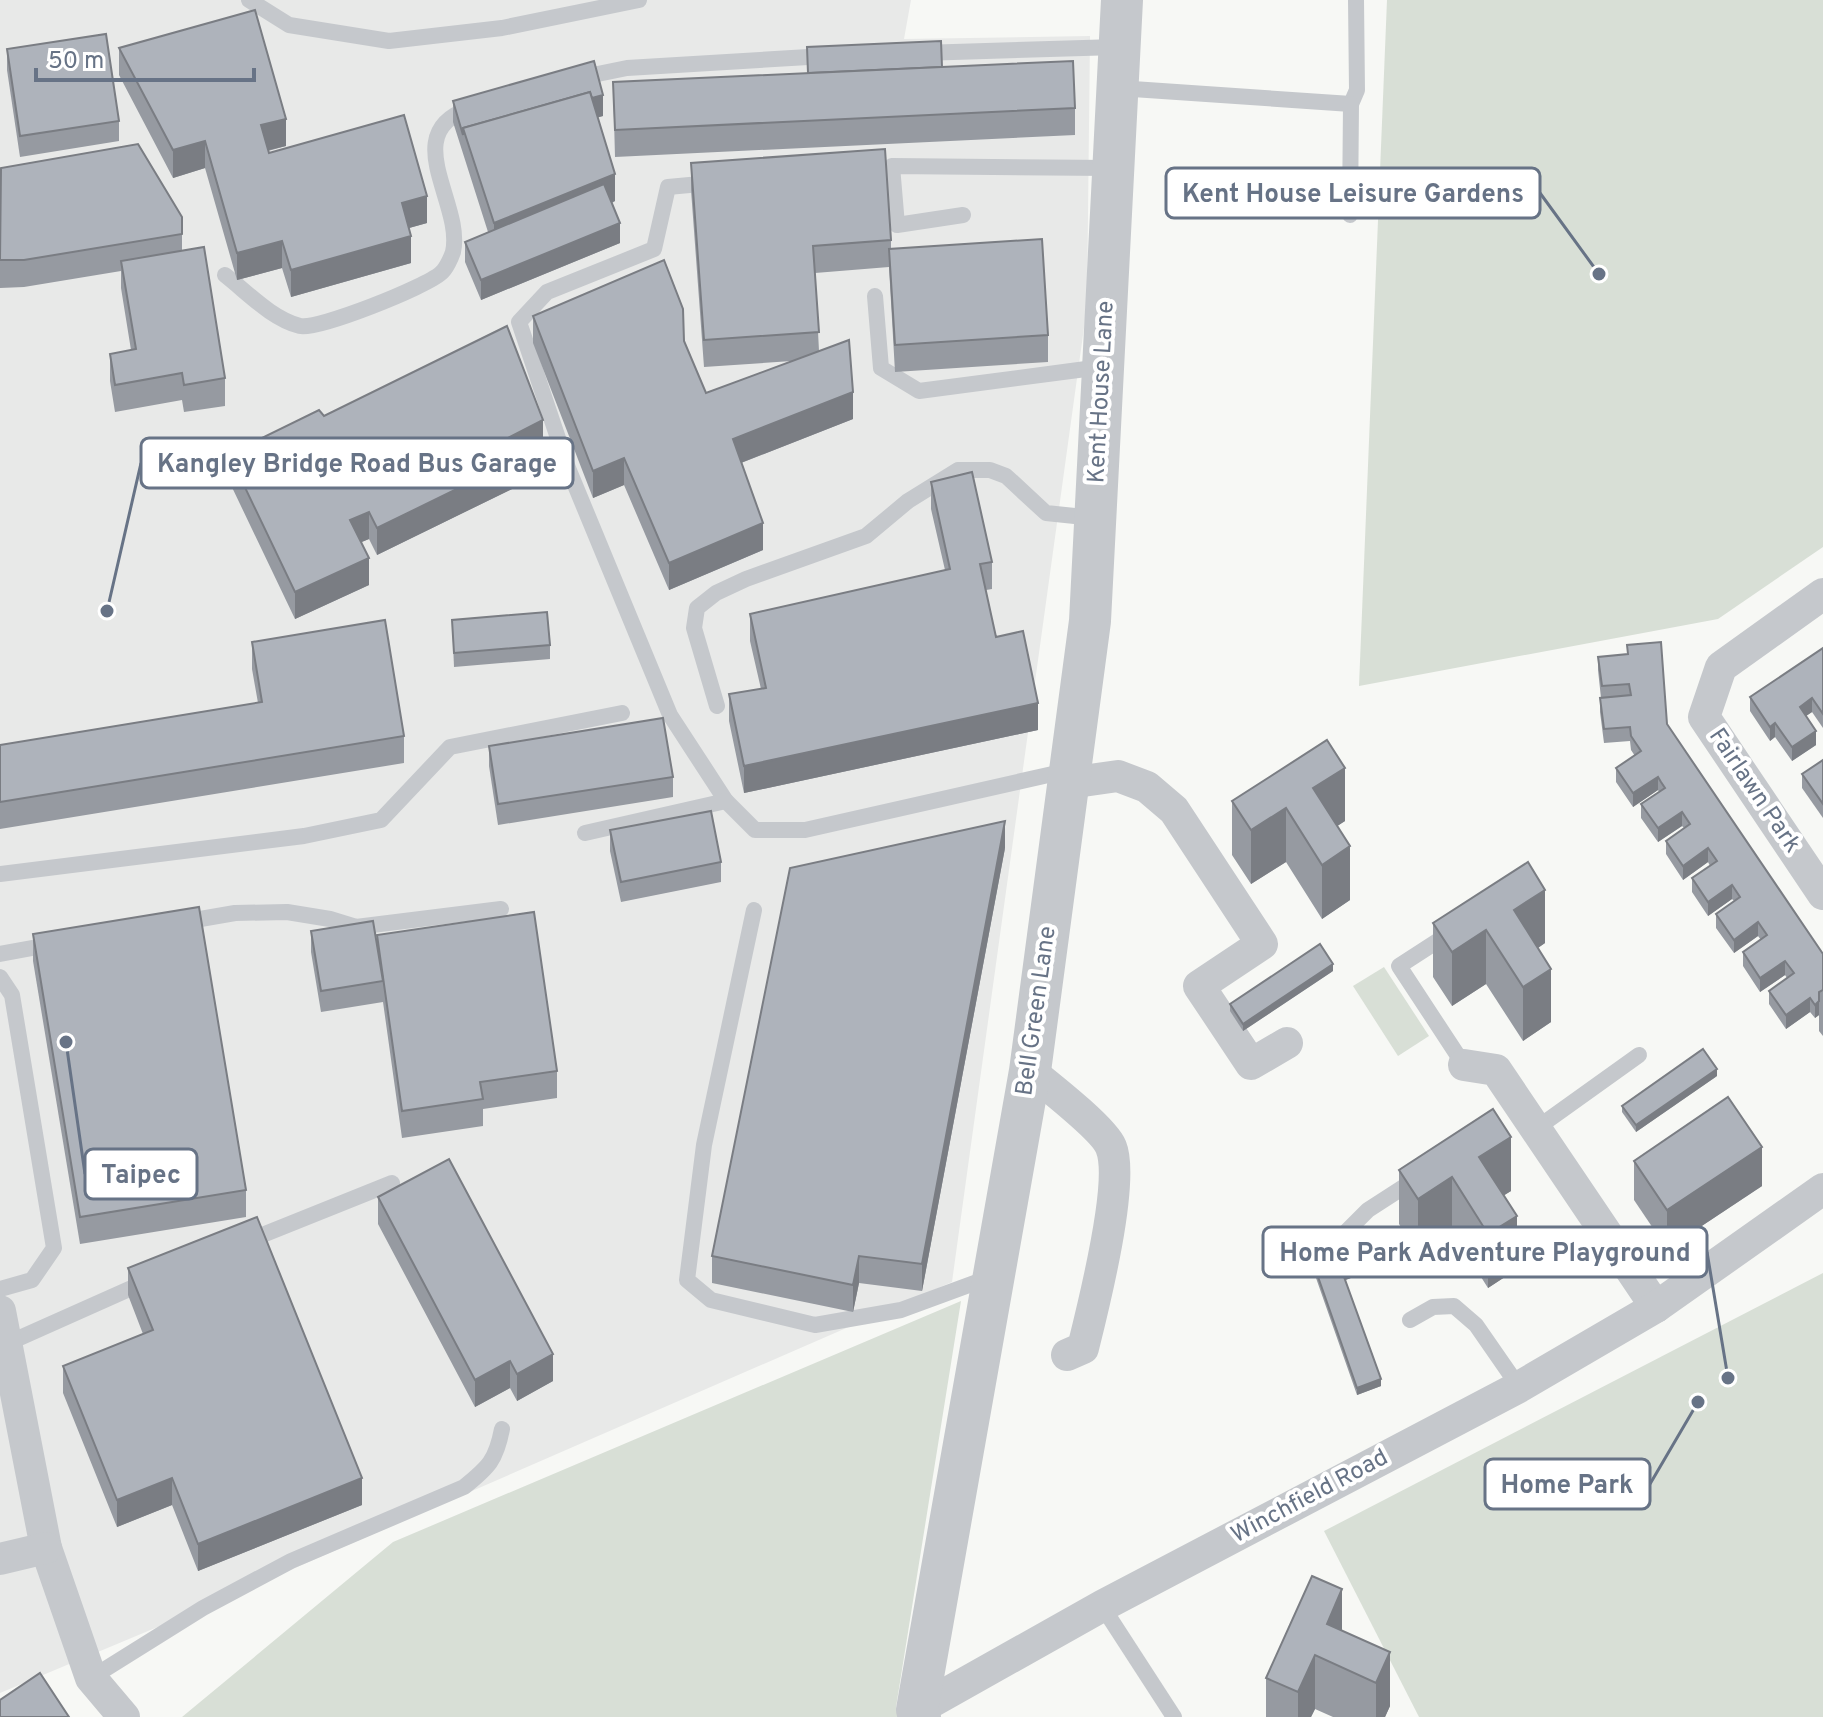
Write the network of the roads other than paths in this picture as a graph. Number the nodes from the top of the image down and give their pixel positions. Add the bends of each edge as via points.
1 (249, 0) edge
2 (639, 0) edge
3 (1122, 0) edge
4 (1356, 0) edge
5 (1119, 47) junction
6 (905, 53) edge
7 (844, 56) edge
8 (563, 81) edge
9 (1116, 87) junction
10 (493, 101) edge
11 (1351, 104) junction
12 (1112, 168) junction
13 (727, 181) edge
14 (963, 215) dead end
15 (1350, 215) dead end
16 (225, 275) dead end
17 (875, 296) dead end
18 (1103, 367) junction
19 (1096, 518) junction
20 (1823, 594) edge
21 (717, 706) dead end
22 (622, 713) dead end
23 (1070, 776) junction
24 (726, 801) junction
25 (585, 833) dead end
26 (0, 874) edge
27 (1823, 894) edge
28 (501, 909) dead end
29 (754, 910) dead end
30 (173, 924) edge
31 (1460, 927) edge
32 (78, 940) edge
33 (0, 954) edge
34 (0, 977) edge
35 (1287, 1043) dead end
36 (1639, 1055) dead end
37 (1464, 1065) joint
38 (1030, 1071) junction
39 (1525, 1119) junction
40 (1430, 1171) edge
41 (392, 1183) dead end
42 (1823, 1189) edge
43 (1339, 1239) dead end
44 (234, 1246) edge
45 (162, 1275) edge
46 (994, 1276) junction
47 (0, 1289) edge
48 (1656, 1307) junction
49 (0, 1311) edge
50 (1410, 1320) dead end
51 (6, 1344) junction
52 (1067, 1355) dead end
53 (1519, 1387) junction
54 (502, 1429) dead end
55 (46, 1548) junction
56 (0, 1559) edge
57 (1102, 1606) junction
58 (91, 1678) junction
59 (918, 1714) edge
60 (124, 1717) edge
61 (1174, 1717) edge

1 - 2 lane via 289,25 389,41 502,28
3 - 5 street, Kent House Lane
4 - 11 lane via 1357,90
5 - 6 lane
5 - 9 street, Kent House Lane
7 - 8 lane via 627,68
9 - 11 lane
9 - 12 street, Kent House Lane
10 - 16 lane via 451,114 441,126 435,145 454,230 453,252 444,271 426,284 304,327 282,320
11 - 15 lane
12 - 14 lane via 884,167 897,225
12 - 18 street, Kent House Lane
13 - 24 lane via 668,187 654,249 547,292 519,322 568,468 670,715
17 - 18 lane via 881,368 919,391
18 - 19 street, Kent House Lane
19 - 21 lane via 1046,513 1006,476 958,470 866,536 746,579 697,608 694,628
19 - 23 street, Kent House Lane via 1090,621
20 - 27 street, Fairlawn Park via 1721,667 1704,717
22 - 26 lane via 450,747 381,820 304,836
23 - 24 lane via 805,830 755,830
23 - 35 street via 1118,776 1147,787 1174,810 1262,944 1199,986 1251,1064
23 - 38 street, Bell Green Lane
24 - 25 lane
28 - 30 lane via 356,927 287,912 235,913
29 - 46 lane via 704,1145 687,1280 711,1300 815,1325 901,1310
31 - 37 lane via 1399,966
32 - 33 lane
34 - 47 lane via 12,995 54,1248 32,1280
36 - 39 lane
37 - 39 street via 1496,1070
38 - 46 street, Bell Green Lane
38 - 52 street via 1111,1145 1116,1184 1096,1294 1083,1348
39 - 48 street
40 - 43 lane via 1368,1210
41 - 44 lane
42 - 48 street, Winchfield Road
45 - 51 lane
46 - 59 street, Bell Green Lane
48 - 53 street, Winchfield Road
49 - 51 street
50 - 53 lane via 1433,1307 1454,1306 1476,1325
51 - 55 street
53 - 57 street, Winchfield Road
54 - 58 lane via 488,1468 464,1487 291,1561
55 - 56 street
55 - 58 street
57 - 59 street, Winchfield Road
57 - 61 lane
58 - 60 street

